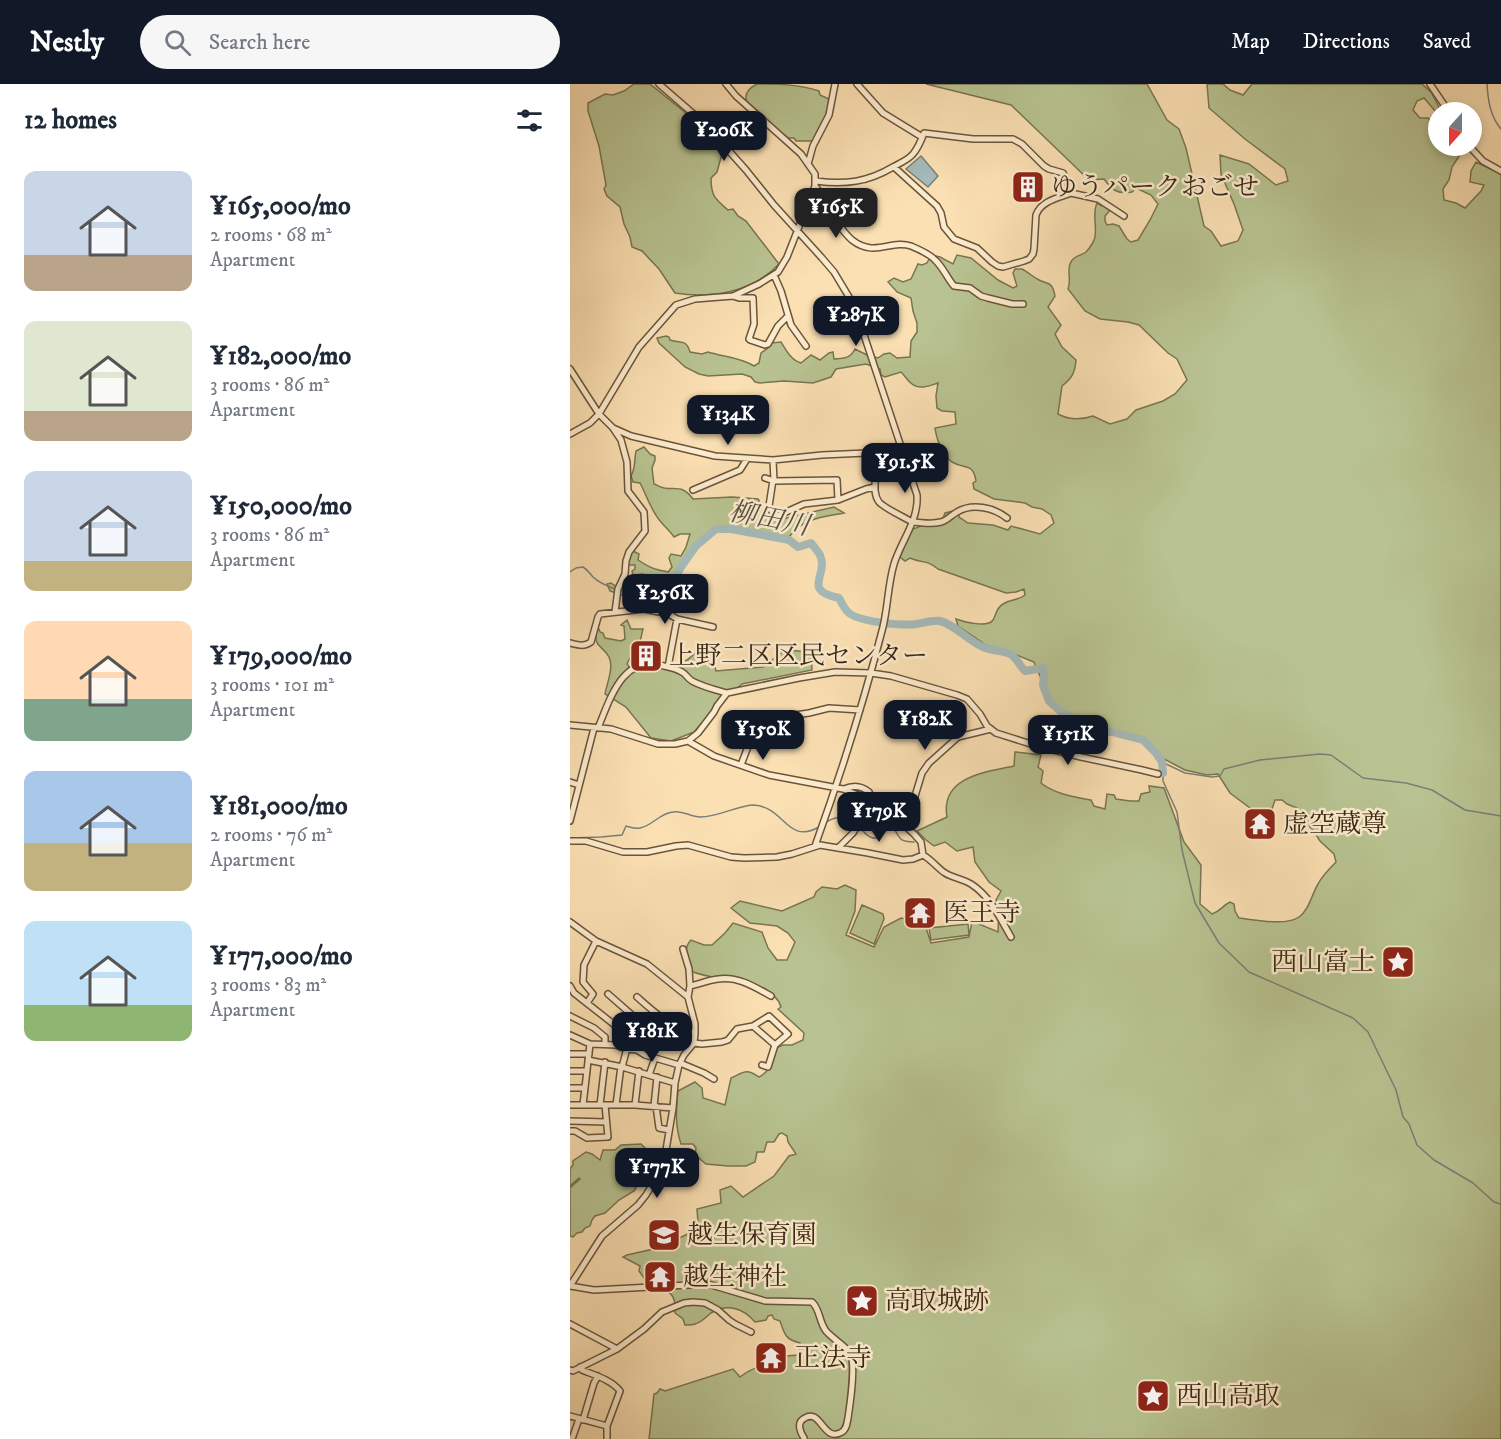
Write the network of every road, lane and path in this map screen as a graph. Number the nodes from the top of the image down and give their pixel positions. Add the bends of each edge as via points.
1 (660, 84) edge
2 (726, 84) edge
3 (835, 84) edge
4 (857, 84) edge
5 (1430, 84) edge
6 (1442, 102) edge
7 (922, 137) junction
8 (1478, 156) edge
9 (808, 164) junction
10 (894, 166) junction
11 (1501, 171) edge
12 (816, 184) junction
13 (1071, 193) junction
14 (1124, 216) dead end
15 (797, 231) junction
16 (774, 275) junction
17 (733, 296) junction
18 (1023, 304) dead end
19 (788, 316) junction
20 (806, 346) dead end
21 (570, 369) edge
22 (599, 414) junction
23 (613, 428) junction
24 (570, 434) edge
25 (901, 447) junction
26 (866, 453) junction
27 (872, 458) junction
28 (747, 459) junction
29 (774, 460) junction
30 (908, 466) junction
31 (765, 478) dead end
32 (773, 481) junction
33 (875, 487) junction
34 (693, 490) dead end
35 (838, 500) junction
36 (1007, 518) dead end
37 (912, 522) junction
38 (615, 612) junction
39 (677, 619) junction
40 (713, 627) dead end
41 (570, 643) edge
42 (668, 667) junction
43 (871, 673) junction
44 (727, 693) junction
45 (860, 710) junction
46 (570, 725) edge
47 (596, 728) junction
48 (991, 729) junction
49 (688, 741) junction
50 (741, 765) junction
51 (1158, 774) dead end
52 (570, 783) edge
53 (579, 785) junction
54 (835, 788) junction
55 (871, 802) junction
56 (570, 820) edge
57 (901, 822) junction
58 (570, 842) edge
59 (814, 846) junction
60 (837, 848) junction
61 (923, 855) junction
62 (570, 922) edge
63 (1011, 937) dead end
64 (596, 941) junction
65 (683, 949) dead end
66 (570, 986) edge
67 (690, 986) junction
68 (572, 994) edge
69 (608, 994) dead end
70 (771, 996) dead end
71 (637, 997) dead end
72 (688, 997) junction
73 (587, 1003) junction
74 (776, 1010) dead end
75 (657, 1014) junction
76 (570, 1016) edge
77 (769, 1016) junction
78 (753, 1026) junction
79 (648, 1029) junction
80 (695, 1033) junction
81 (570, 1035) edge
82 (630, 1037) junction
83 (694, 1043) junction
84 (590, 1044) junction
85 (605, 1044) junction
86 (775, 1045) junction
87 (626, 1049) junction
88 (570, 1054) edge
89 (588, 1057) junction
90 (655, 1058) junction
91 (605, 1062) junction
92 (679, 1064) junction
93 (762, 1065) dead end
94 (622, 1067) junction
95 (570, 1071) edge
96 (587, 1071) junction
97 (639, 1071) junction
98 (649, 1075) junction
99 (657, 1077) junction
100 (714, 1079) dead end
101 (675, 1083) junction
102 (570, 1088) edge
103 (584, 1088) junction
104 (616, 1104) junction
105 (570, 1105) edge
106 (583, 1105) junction
107 (603, 1105) junction
108 (635, 1105) junction
109 (655, 1106) junction
110 (673, 1108) junction
111 (572, 1121) edge
112 (606, 1122) junction
113 (669, 1130) junction
114 (572, 1131) edge
115 (571, 1284) edge
116 (570, 1324) edge
117 (751, 1332) dead end
118 (617, 1350) junction
119 (580, 1367) junction
120 (571, 1373) edge
121 (597, 1376) junction
122 (570, 1416) edge
123 (581, 1419) junction
124 (607, 1426) junction
125 (804, 1438) edge
126 (572, 1439) edge
127 (607, 1439) edge

1 - 15 street via 705,123
2 - 9 street
3 - 9 street via 830,115
4 - 7 street via 883,113
5 - 6 street
7 - 10 street via 910,157
7 - 13 street via 928,133 1012,139 1044,166 1063,173
8 - 11 street
9 - 12 street
10 - 12 street via 870,179
10 - 13 street via 937,206 954,239 977,248 1003,267 1029,259 1034,249 1038,210
12 - 15 street
12 - 18 street via 830,212 860,245 911,246 933,258 954,286 970,288 988,298
13 - 14 street via 1098,199
15 - 16 street via 783,265
15 - 25 street via 834,272 849,297
16 - 17 street
16 - 19 street
17 - 19 street via 753,298 750,340 768,344
17 - 22 street via 676,305 639,347
19 - 20 street
21 - 22 street
22 - 23 street
22 - 24 street
23 - 28 street via 715,456
23 - 38 street via 624,449 628,491 644,512 645,520 645,531 626,561
25 - 26 street
25 - 30 street
26 - 27 street
26 - 29 street
27 - 30 street
27 - 33 street
28 - 29 street
28 - 34 street via 740,470
29 - 32 street
30 - 37 street via 917,495
31 - 32 street
32 - 35 street via 837,480
32 - 35 street via 769,506 775,517 804,504
33 - 35 street
33 - 37 street via 879,502
36 - 37 street via 987,508 969,507 942,522
37 - 43 street via 894,563
38 - 39 street via 644,609
38 - 41 street via 597,616 591,642 579,646
39 - 40 street
39 - 42 street
42 - 44 street via 682,672 691,681
42 - 47 street via 653,662 639,664 630,671 617,684
43 - 44 street via 824,673
43 - 45 street
43 - 48 street via 967,699
44 - 49 street via 705,725
45 - 50 street via 830,708 768,719 764,735 750,738
45 - 54 street
46 - 47 street
47 - 49 street via 612,729 658,744
47 - 53 street
48 - 51 street via 1034,745
48 - 57 street via 958,737 929,763
49 - 50 street
50 - 54 street via 769,775
52 - 53 street
53 - 56 street
54 - 55 street
54 - 59 street
55 - 57 street
55 - 60 street via 853,833
57 - 61 street via 921,843
58 - 59 street via 623,852 688,845 744,858 777,857
59 - 60 street
60 - 61 street via 903,860
61 - 63 street via 945,873 980,891
62 - 64 street
64 - 72 street via 647,964
64 - 73 street via 584,964 583,982 592,994
65 - 67 street
66 - 68 street
67 - 70 street via 730,979
67 - 72 street
68 - 73 street
69 - 79 street
71 - 75 street
72 - 80 street
73 - 82 street
74 - 77 street
75 - 79 street
75 - 80 street
76 - 85 street via 605,1037
77 - 78 street
77 - 86 street via 788,1034
78 - 83 street via 737,1029 722,1042
78 - 86 street
79 - 82 street via 639,1041
80 - 83 street
81 - 84 street
82 - 87 street
83 - 92 street
84 - 85 street
84 - 89 street
85 - 87 street
86 - 93 street via 768,1067
87 - 90 street
87 - 94 street
88 - 89 street
89 - 91 street
89 - 96 street
90 - 92 street
90 - 98 street
91 - 94 street
91 - 107 street
92 - 100 street
92 - 101 street
94 - 97 street
94 - 104 street
95 - 96 street
96 - 103 street
97 - 98 street
97 - 108 street
98 - 99 street
99 - 101 street
99 - 109 street
101 - 110 street
102 - 103 street
103 - 106 street
104 - 107 street
104 - 108 street
105 - 106 street
106 - 107 street
107 - 112 street
108 - 109 street
109 - 110 street
109 - 113 street via 659,1128
110 - 113 street
111 - 112 street
111 - 114 street
112 - 114 street via 608,1137 587,1138
113 - 115 street via 652,1186 638,1205 602,1236
115 - 125 street via 594,1290 708,1284 765,1301 812,1302 825,1330 851,1355 852,1378 844,1430 832,1434 808,1416 800,1426
116 - 118 street
117 - 118 street via 705,1303 684,1303 662,1312
118 - 119 street
119 - 120 street
119 - 121 street
121 - 123 street
121 - 124 street via 620,1392
122 - 123 street
123 - 124 street
123 - 126 street
124 - 127 street

